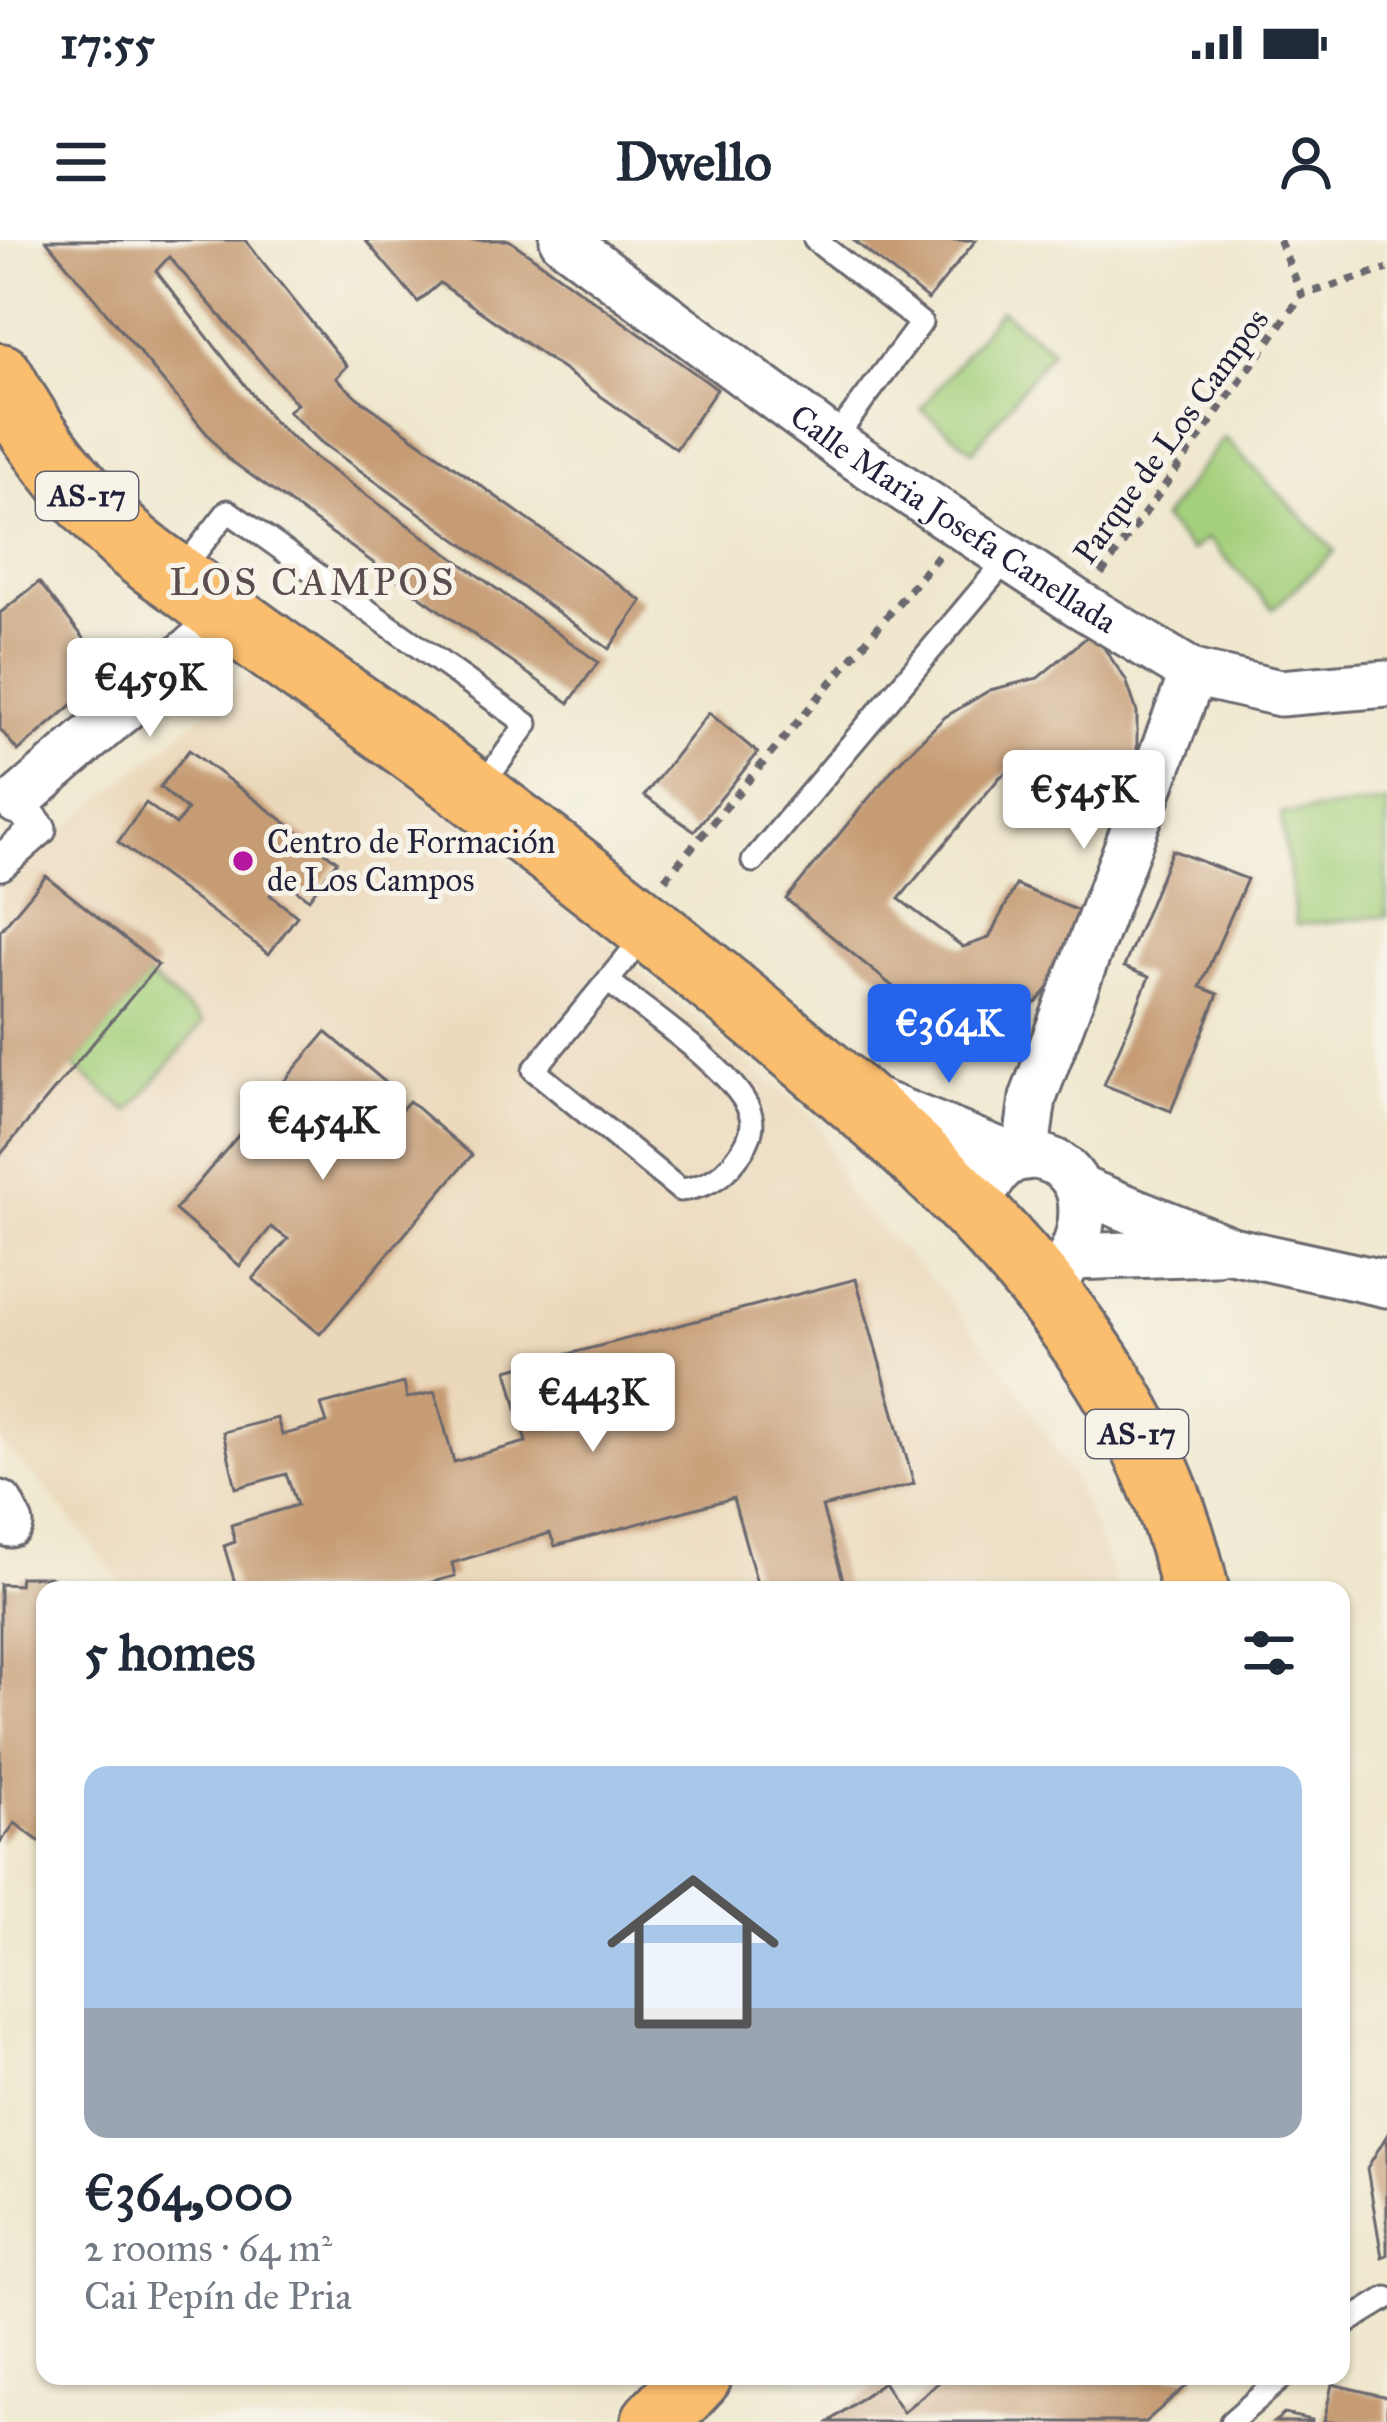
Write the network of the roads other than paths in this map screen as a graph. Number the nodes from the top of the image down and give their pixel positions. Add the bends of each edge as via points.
1 (562, 240) edge
2 (814, 240) edge
3 (0, 377) edge
4 (833, 441) junction
5 (1008, 558) junction
6 (176, 578) junction
7 (230, 617) junction
8 (1193, 673) junction
9 (1387, 685) edge
10 (477, 794) junction
11 (17, 801) joint
12 (753, 861) dead end
13 (0, 863) edge
14 (643, 921) junction
15 (608, 981) junction
16 (850, 1093) junction
17 (1028, 1157) junction
18 (1079, 1189) junction
19 (975, 1214) junction
20 (1231, 1250) junction
21 (1060, 1275) junction
22 (1387, 1284) edge
23 (1193, 1581) edge
24 (1387, 2298) edge
25 (1350, 2321) edge
26 (690, 2385) edge
27 (1274, 2385) edge
28 (656, 2422) edge
29 (1231, 2422) edge

1 - 4 street, Calle Maria Josefa Canellada
2 - 4 lane via 920,323
3 - 6 main road, AS-17 via 23,422 122,536
4 - 5 street, Calle Maria Josefa Canellada
5 - 8 street, Calle Maria Josefa Canellada
5 - 12 lane
6 - 7 main road, AS-17
6 - 10 lane via 229,511 508,710 527,724
7 - 10 main road, AS-17
7 - 11 street
8 - 9 street, Calle Maria Josefa Canellada via 1280,693
8 - 17 street via 1050,1058
10 - 14 main road, AS-17
11 - 13 street via 39,830
14 - 15 lane
14 - 16 main road, AS-17
15 - 15 lane via 534,1070 680,1190 704,1187 748,1144 752,1117 729,1078
16 - 17 street
16 - 19 main road, AS-17
17 - 18 street via 1066,1168
17 - 19 street via 998,1170
18 - 20 street
18 - 21 street via 1082,1217
19 - 21 main road, AS-17
20 - 21 street
20 - 22 street
21 - 23 main road, AS-17 via 1150,1459
24 - 25 lane
26 - 28 main road
27 - 29 lane

